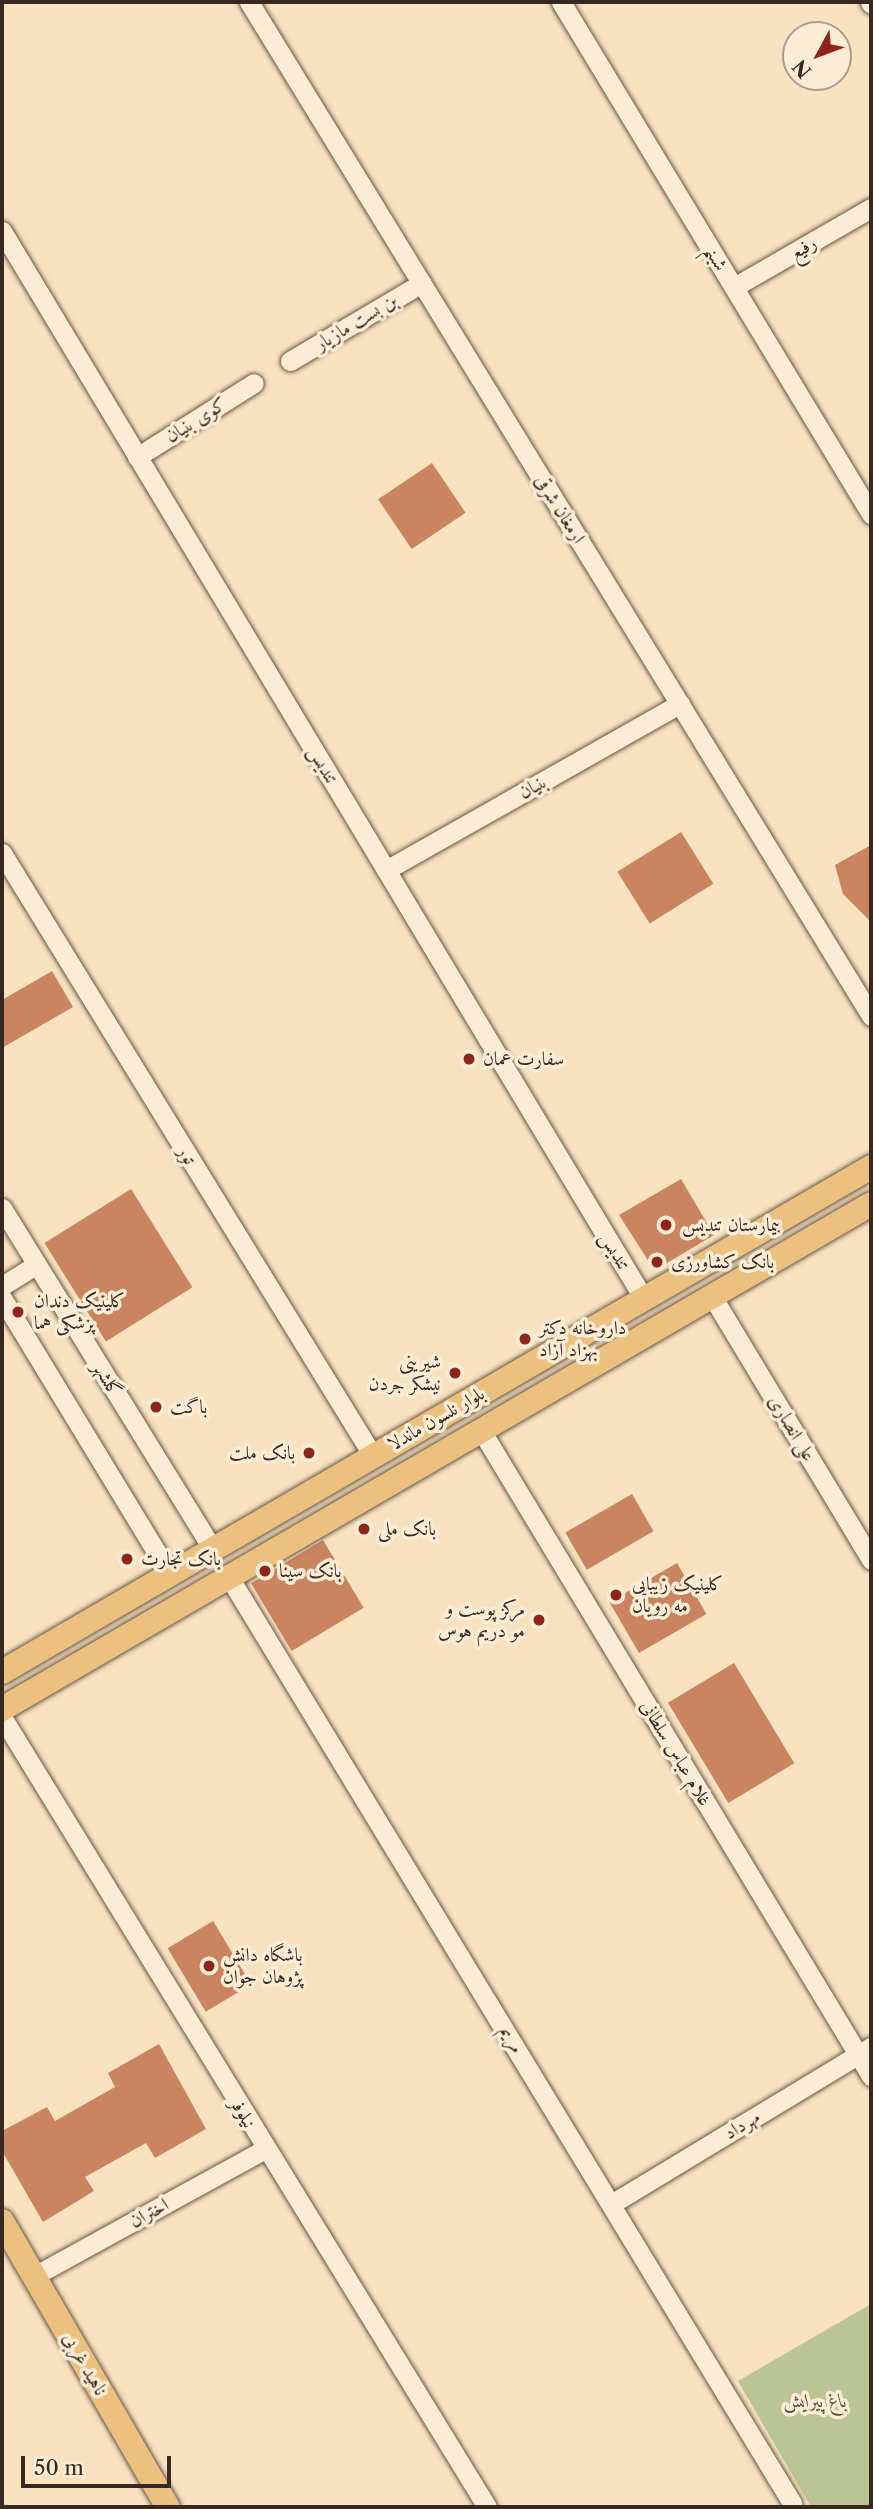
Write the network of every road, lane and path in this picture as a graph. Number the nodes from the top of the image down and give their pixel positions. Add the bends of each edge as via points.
1 (249, 2) edge
2 (561, 2) edge
3 (871, 208) edge
4 (2, 231) edge
5 (422, 283) junction
6 (734, 287) junction
7 (290, 361) dead end
8 (254, 383) dead end
9 (137, 457) junction
10 (871, 514) edge
11 (680, 704) junction
12 (2, 853) edge
13 (386, 870) junction
14 (871, 1016) edge
15 (871, 1167) edge
16 (871, 1204) edge
17 (2, 1208) edge
18 (36, 1265) junction
19 (2, 1286) edge
20 (712, 1296) junction
21 (2, 1298) edge
22 (644, 1299) junction
23 (481, 1430) junction
24 (373, 1456) junction
25 (213, 1549) junction
26 (871, 1560) edge
27 (170, 1574) junction
28 (229, 1577) junction
29 (2, 1672) edge
30 (2, 1709) edge
31 (2, 1717) edge
32 (865, 2051) edge
33 (871, 2076) edge
34 (265, 2150) junction
35 (613, 2203) junction
36 (2, 2221) edge
37 (34, 2276) junction
38 (792, 2503) dead end
39 (168, 2507) edge
40 (487, 2507) edge

1 - 5 street, ارمغان شرقی
2 - 6 street, شبنم
3 - 6 street, رفیع
4 - 9 street, تندیس
5 - 7 street, بن بست مازیار
5 - 11 street, ارمغان شرقی
6 - 10 street, شبنم
8 - 9 street, کوی بنیان
9 - 13 street, تندیس
11 - 13 street, بنیان
11 - 14 street, ارمغان شرقی
12 - 24 street, تور
13 - 22 street, تندیس
15 - 22 main road, بلوار نلسون ماندلا
16 - 20 main road, بلوار نلسون ماندلا
17 - 18 street, گلشهر
18 - 19 street
18 - 25 street, گلشهر
20 - 23 main road, بلوار نلسون ماندلا
20 - 26 street, علی انصاری
21 - 27 street
22 - 24 main road, بلوار نلسون ماندلا
23 - 28 main road, بلوار نلسون ماندلا
23 - 32 street, غلام عباس سلطانی
24 - 25 main road, بلوار نلسون ماندلا
25 - 27 main road, بلوار نلسون ماندلا
27 - 29 main road, بلوار نلسون ماندلا
28 - 30 main road, بلوار نلسون ماندلا
28 - 35 street, مریم
31 - 34 street, نیلوفر
32 - 33 street, غلام عباس سلطانی
32 - 35 street, مهرداد
34 - 37 street, اختران
34 - 40 street, نیلوفر
35 - 38 street, مریم
36 - 37 main road, ناهید غربی
37 - 39 main road, ناهید غربی

